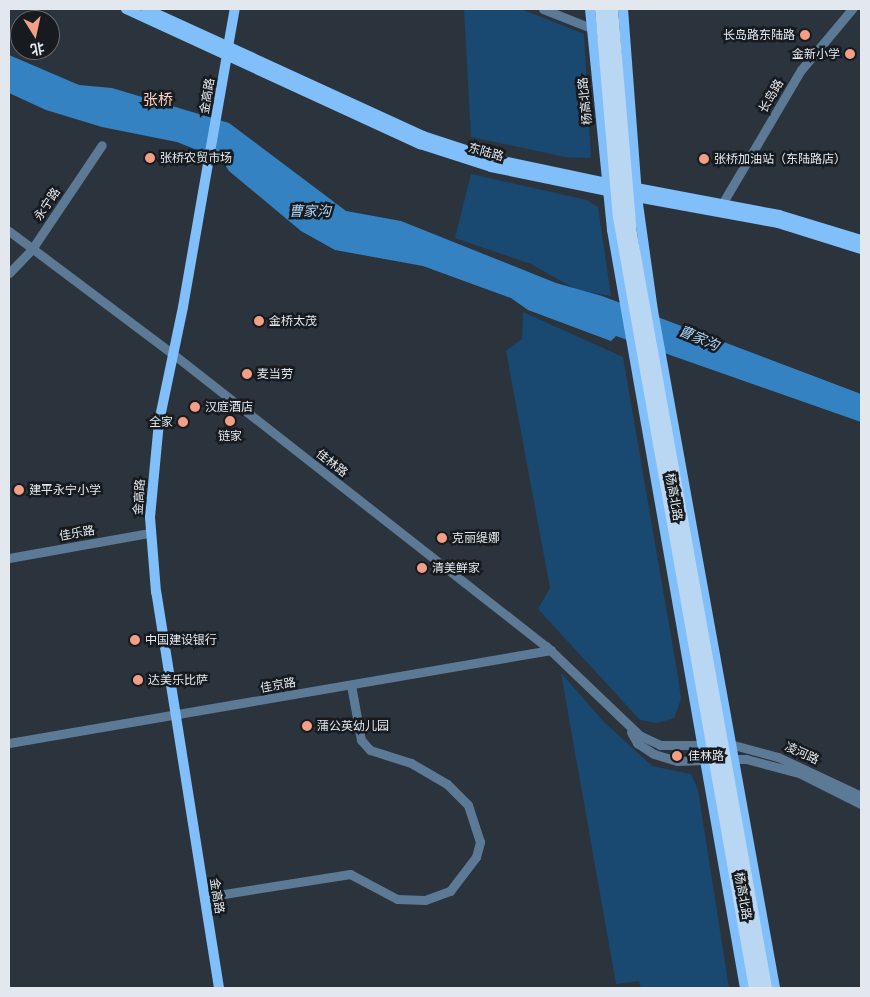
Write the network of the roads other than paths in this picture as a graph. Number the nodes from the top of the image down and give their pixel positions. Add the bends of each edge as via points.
1 (126, 9) edge
2 (146, 9) edge
3 (235, 9) edge
4 (543, 9) edge
5 (590, 9) edge
6 (601, 9) edge
7 (612, 9) edge
8 (623, 9) edge
9 (852, 9) edge
10 (591, 28) junction
11 (228, 51) junction
12 (102, 145) dead end
13 (607, 187) junction
14 (637, 192) junction
15 (722, 204) junction
16 (9, 231) edge
17 (861, 240) edge
18 (32, 249) junction
19 (861, 249) edge
20 (9, 273) edge
21 (173, 354) junction
22 (150, 533) junction
23 (9, 558) edge
24 (549, 648) junction
25 (351, 685) junction
26 (175, 713) junction
27 (629, 727) junction
28 (729, 742) junction
29 (9, 743) edge
30 (702, 745) junction
31 (732, 758) junction
32 (706, 761) junction
33 (861, 796) edge
34 (861, 804) edge
35 (204, 896) junction
36 (755, 956) junction
37 (219, 988) edge
38 (745, 988) edge
39 (754, 988) edge
40 (766, 988) edge
41 (775, 988) edge

1 - 11 main road, 东陆路
2 - 11 main road, 东陆路
3 - 11 main road, 金高路
4 - 10 street
5 - 10 main road, 杨高北路
6 - 36 highway, 杨高北路 via 619,217
7 - 36 highway, 杨高北路 via 632,234
8 - 14 main road, 杨高北路
9 - 15 street, 长岛路 via 802,70
10 - 13 main road, 杨高北路
11 - 13 main road, 东陆路 via 446,145
11 - 21 main road, 金高路
12 - 18 street, 永宁路
13 - 14 main road, 东陆路
13 - 30 main road, 杨高北路
14 - 15 main road, 东陆路
14 - 19 main road, 东陆路 via 778,223
14 - 28 main road, 杨高北路 via 662,367
15 - 17 main road, 东陆路 via 806,221
16 - 18 street, 佳林路
18 - 20 street, 永宁路
18 - 21 street, 佳林路
21 - 22 main road, 金高路 via 159,422
21 - 24 street, 佳林路
22 - 23 street, 佳乐路
22 - 26 main road, 金高路
24 - 25 street, 佳京路
24 - 26 street, 佳京路
24 - 27 street, 佳林路
25 - 26 street, 佳京路
25 - 35 street via 361,740 370,750 411,763 447,784 468,805 480,842 476,857 450,891 425,900 396,899 350,874
26 - 29 street, 佳京路
26 - 35 main road, 金高路
27 - 30 street, 佳林路 via 648,742 660,745
27 - 32 street, 佳林路 via 637,743 654,754 678,761
28 - 30 street, 佳林路
28 - 31 main road, 杨高北路
28 - 33 street, 凌河路 via 778,757
30 - 32 main road, 杨高北路
31 - 32 street, 佳林路
31 - 34 street, 凌河路 via 799,773
31 - 41 main road, 杨高北路
32 - 38 main road, 杨高北路
35 - 37 main road, 金高路
36 - 39 highway, 杨高北路
36 - 40 highway, 杨高北路

